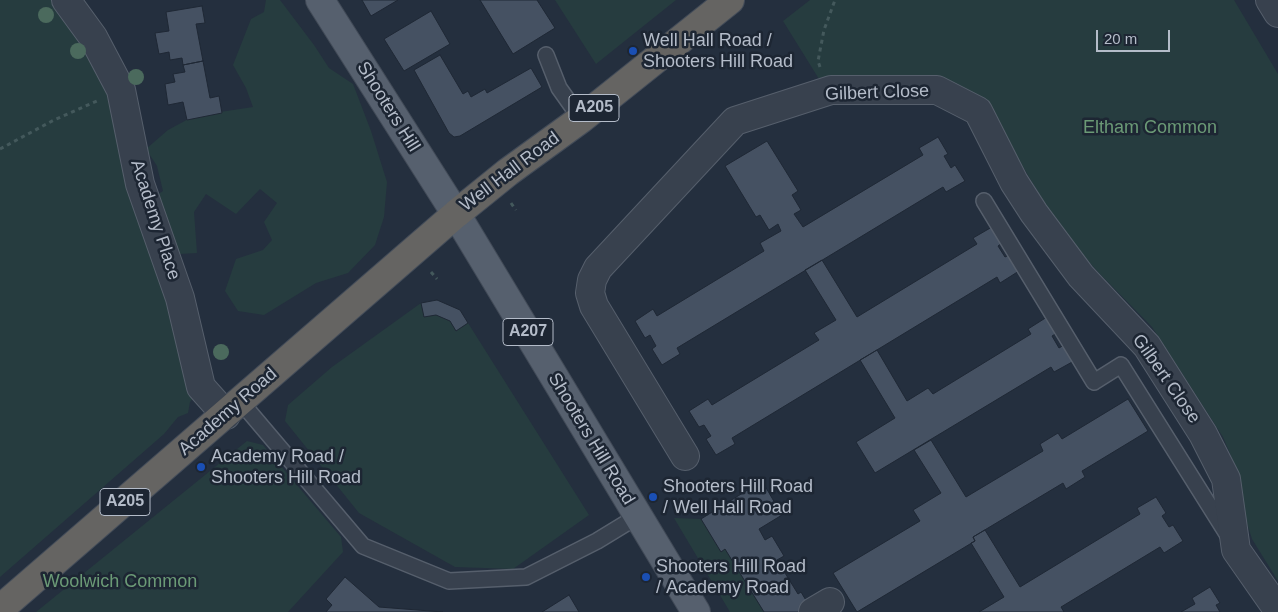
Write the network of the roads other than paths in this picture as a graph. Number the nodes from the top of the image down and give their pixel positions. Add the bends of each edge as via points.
1 (66, 0) edge
2 (320, 0) edge
3 (730, 0) edge
4 (1270, 0) edge
5 (1278, 12) edge
6 (546, 55) dead end
7 (581, 119) junction
8 (984, 202) dead end
9 (456, 214) junction
10 (233, 408) junction
11 (685, 456) dead end
12 (638, 516) junction
13 (1236, 550) junction
14 (0, 609) edge
15 (1278, 610) edge
16 (696, 612) edge

1 - 10 street, Academy Place via 92,37 121,90 140,184 180,298 201,386
2 - 9 main road, Shooters Hill / A207
3 - 7 highway, Well Hall Road / A205
4 - 5 street
6 - 7 lane via 559,88
7 - 9 highway, Well Hall Road / A205
8 - 13 lane, Gilbert Close via 1094,382 1121,365
9 - 10 highway, Academy Road / A205
9 - 12 main road, Shooters Hill Road / A207
10 - 12 lane via 363,546 449,581 526,577
10 - 14 highway, Academy Road / A205
11 - 13 street, Gilbert Close via 594,306 590,293 598,268 736,121 831,90 937,90 978,111 1014,182 1034,213 1081,276 1147,346 1203,434 1226,480
12 - 16 main road, Shooters Hill Road / A207
13 - 15 street, Gilbert Close

